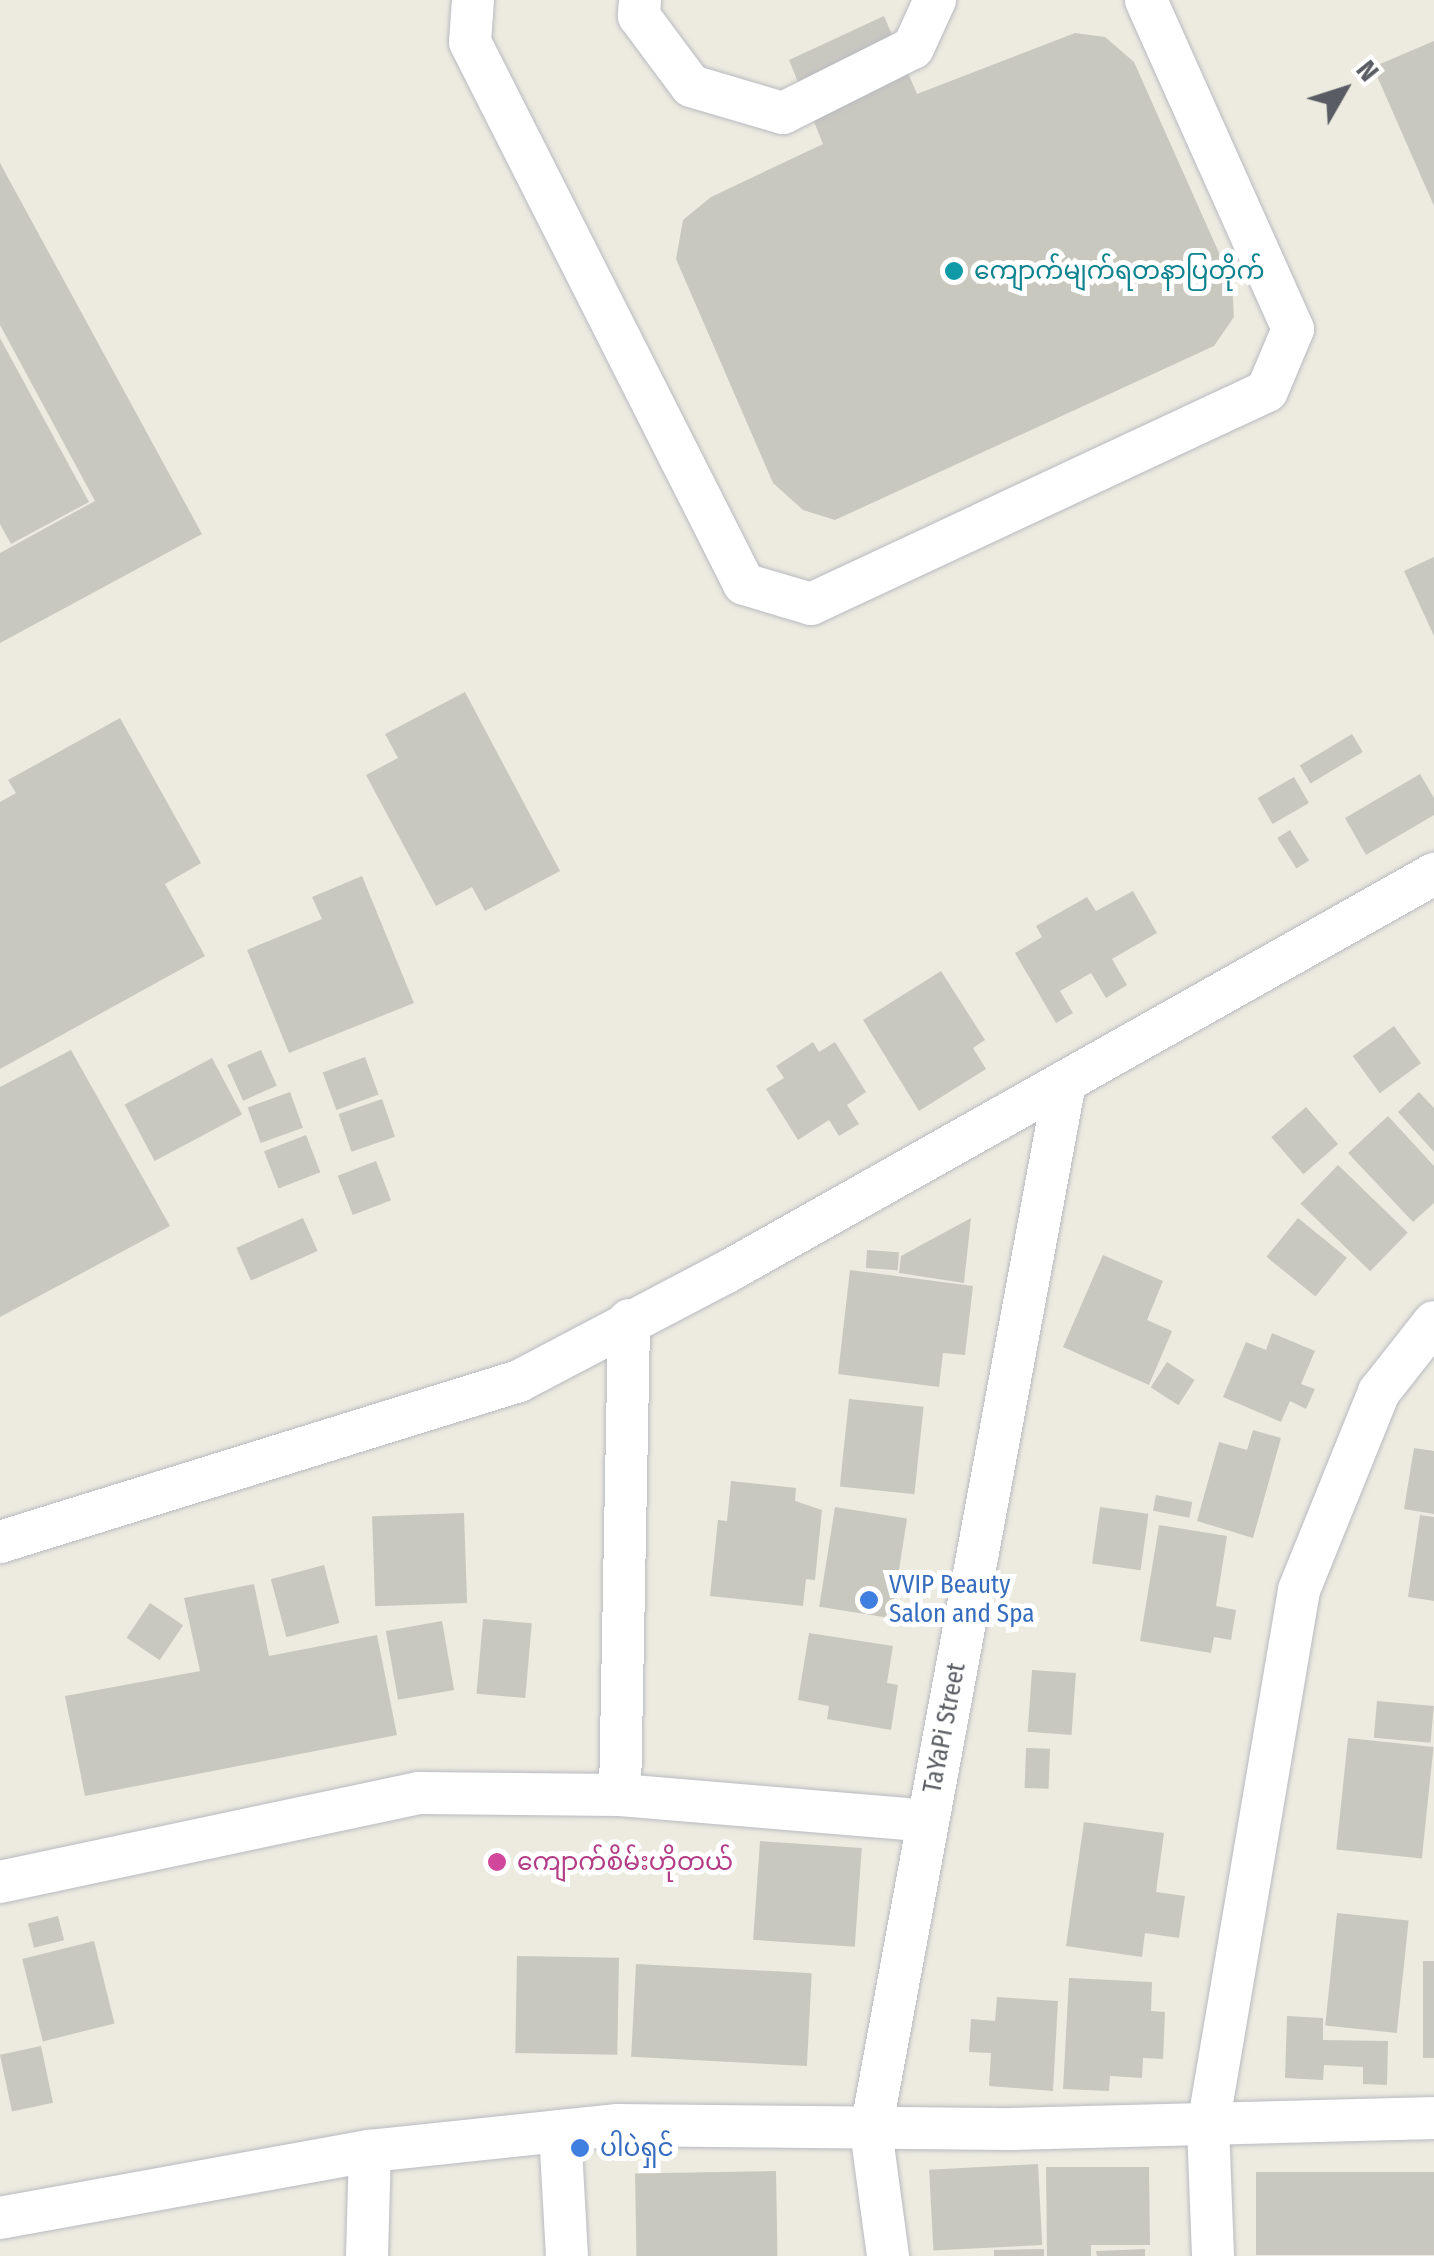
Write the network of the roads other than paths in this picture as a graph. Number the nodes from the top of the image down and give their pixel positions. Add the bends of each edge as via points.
1 (473, 0) edge
2 (640, 0) edge
3 (935, 0) edge
4 (1146, 0) edge
5 (1434, 874) edge
6 (1065, 1082) junction
7 (629, 1320) junction
8 (1434, 1322) edge
9 (0, 1542) edge
10 (620, 1795) junction
11 (928, 1822) junction
12 (0, 1882) edge
13 (1434, 2118) edge
14 (1208, 2126) junction
15 (560, 2130) junction
16 (871, 2130) junction
17 (370, 2151) junction
18 (0, 2218) edge
19 (367, 2256) edge
20 (568, 2256) edge
21 (888, 2256) edge
22 (1213, 2256) edge

1 - 4 street via 470,42 744,584 811,604 1267,391 1293,328
2 - 3 street via 639,16 691,86 782,113 913,48
5 - 6 street
6 - 7 street
6 - 11 street, TaYaPi Street
7 - 9 street via 519,1380
7 - 10 street
8 - 14 street via 1379,1392 1299,1590
10 - 11 street
10 - 12 street via 418,1793
11 - 16 street, TaYaPi Street
13 - 14 street
14 - 16 street
14 - 22 street
15 - 16 street
15 - 17 street
15 - 20 street
16 - 21 street, TaYaPi Street
17 - 18 street
17 - 19 street

